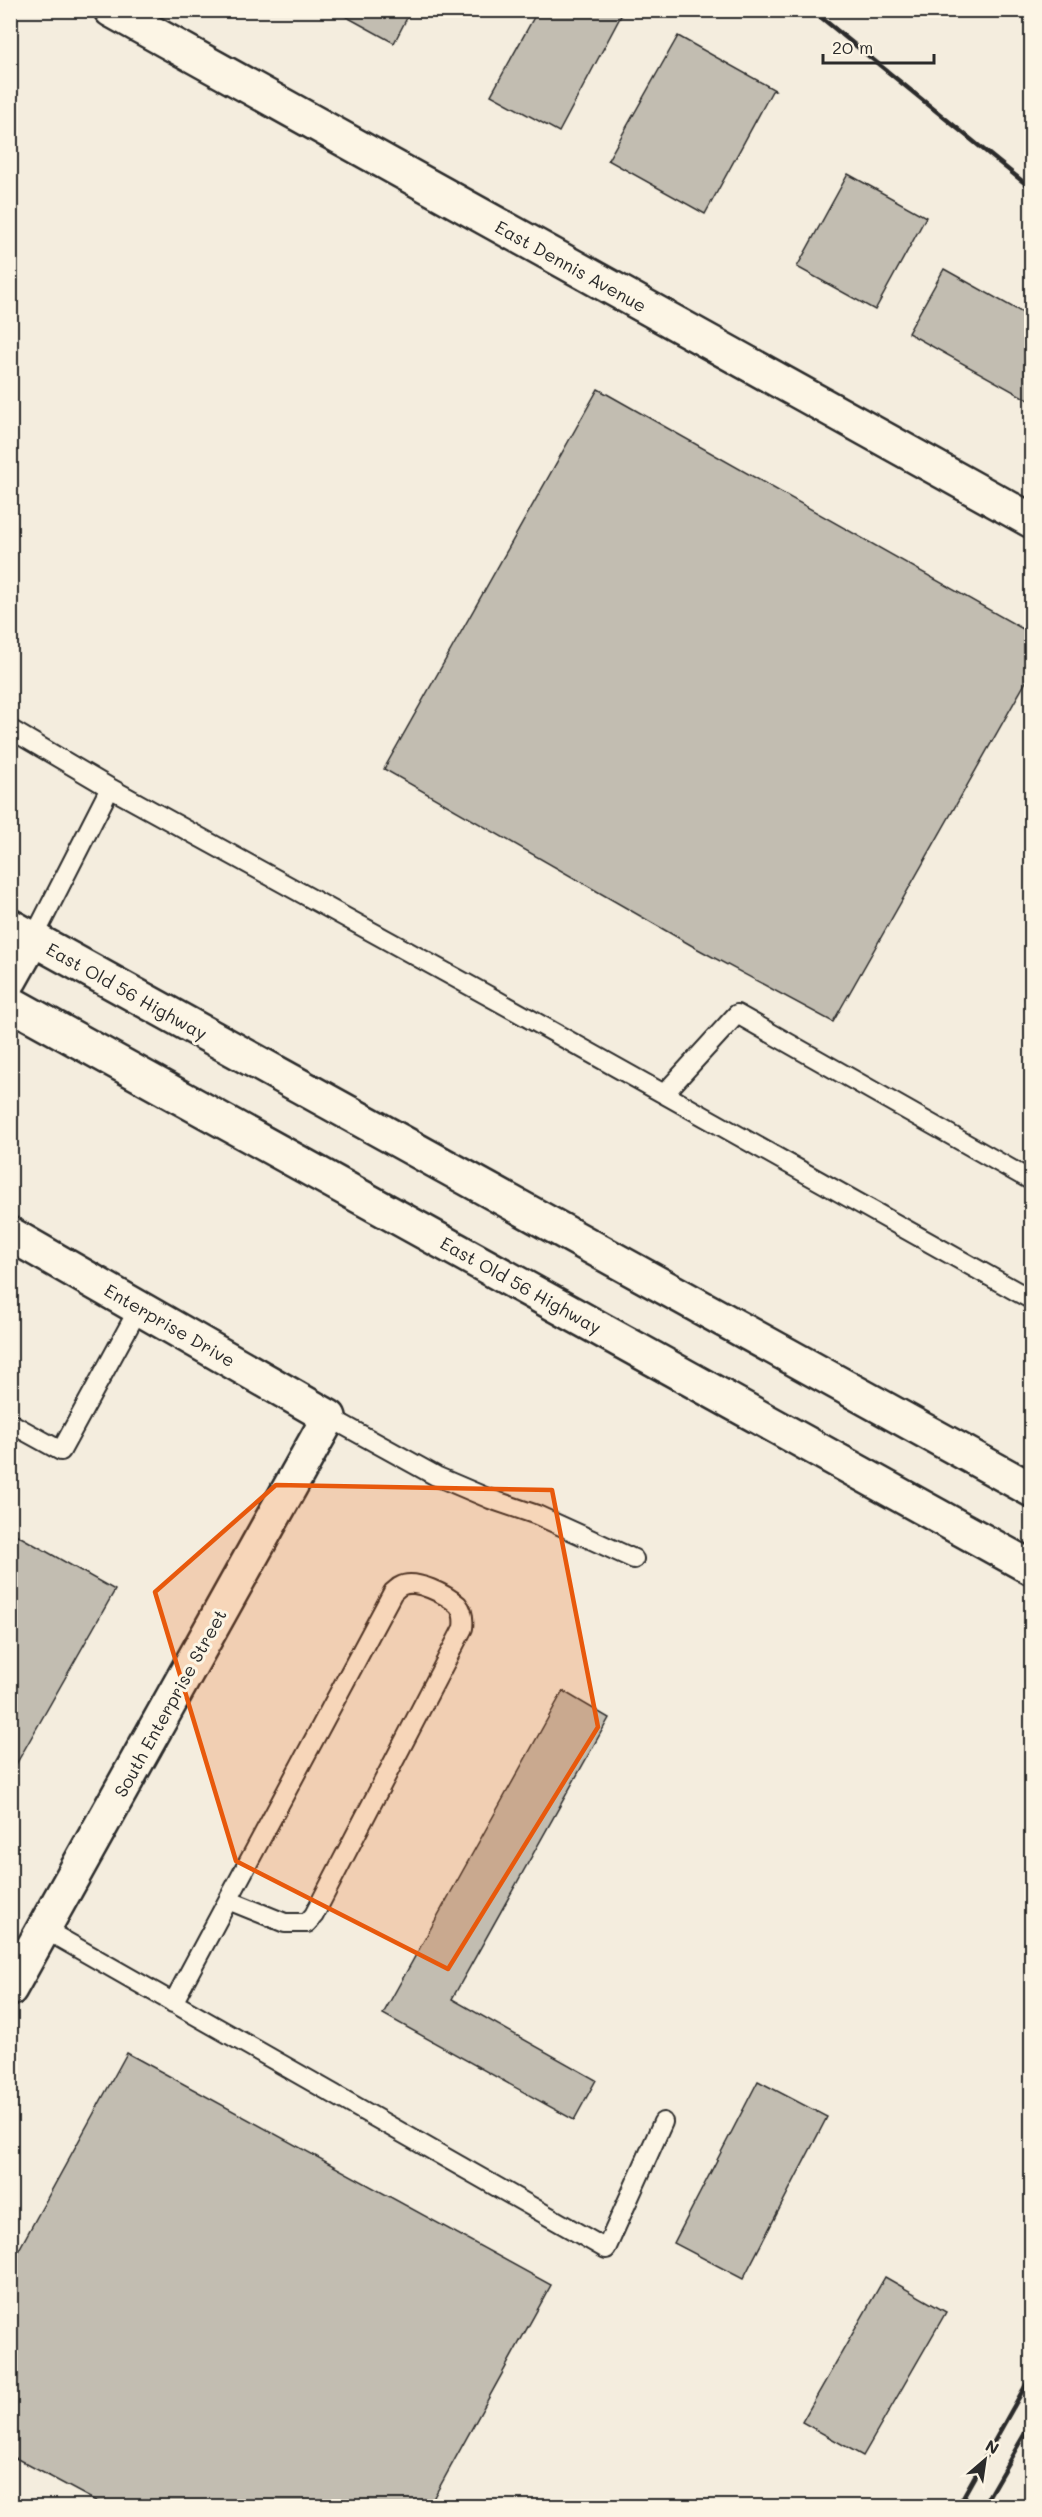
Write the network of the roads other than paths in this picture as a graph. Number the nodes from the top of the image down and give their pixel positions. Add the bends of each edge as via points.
1 (111, 10) edge
2 (1032, 521) edge
3 (10, 729) edge
4 (110, 788) junction
5 (22, 933) edge
6 (10, 980) edge
7 (10, 1003) edge
8 (664, 1094) junction
9 (1032, 1181) edge
10 (10, 1234) edge
11 (1032, 1300) edge
12 (139, 1308) junction
13 (329, 1416) junction
14 (10, 1424) edge
15 (1032, 1490) edge
16 (634, 1559) dead end
17 (1032, 1568) edge
18 (228, 1900) junction
19 (44, 1929) junction
20 (10, 1989) edge
21 (173, 2002) junction
22 (663, 2122) dead end

1 - 2 main road, East Dennis Avenue
3 - 4 lane
4 - 5 lane
4 - 8 lane
5 - 6 main road
5 - 15 main road, East Old 56 Highway
7 - 17 main road, East Old 56 Highway
8 - 9 lane via 737,1014
8 - 11 lane
10 - 12 main road, Enterprise Drive
12 - 13 main road, Enterprise Drive
12 - 14 lane via 61,1451
13 - 16 lane via 436,1476 537,1515
13 - 19 main road, South Enterprise Street
18 - 18 lane via 393,1592 410,1584 424,1586 459,1606 463,1628 314,1915 307,1923 285,1923
18 - 21 lane
19 - 20 main road, South Enterprise Street
19 - 21 lane
21 - 22 lane via 606,2249

